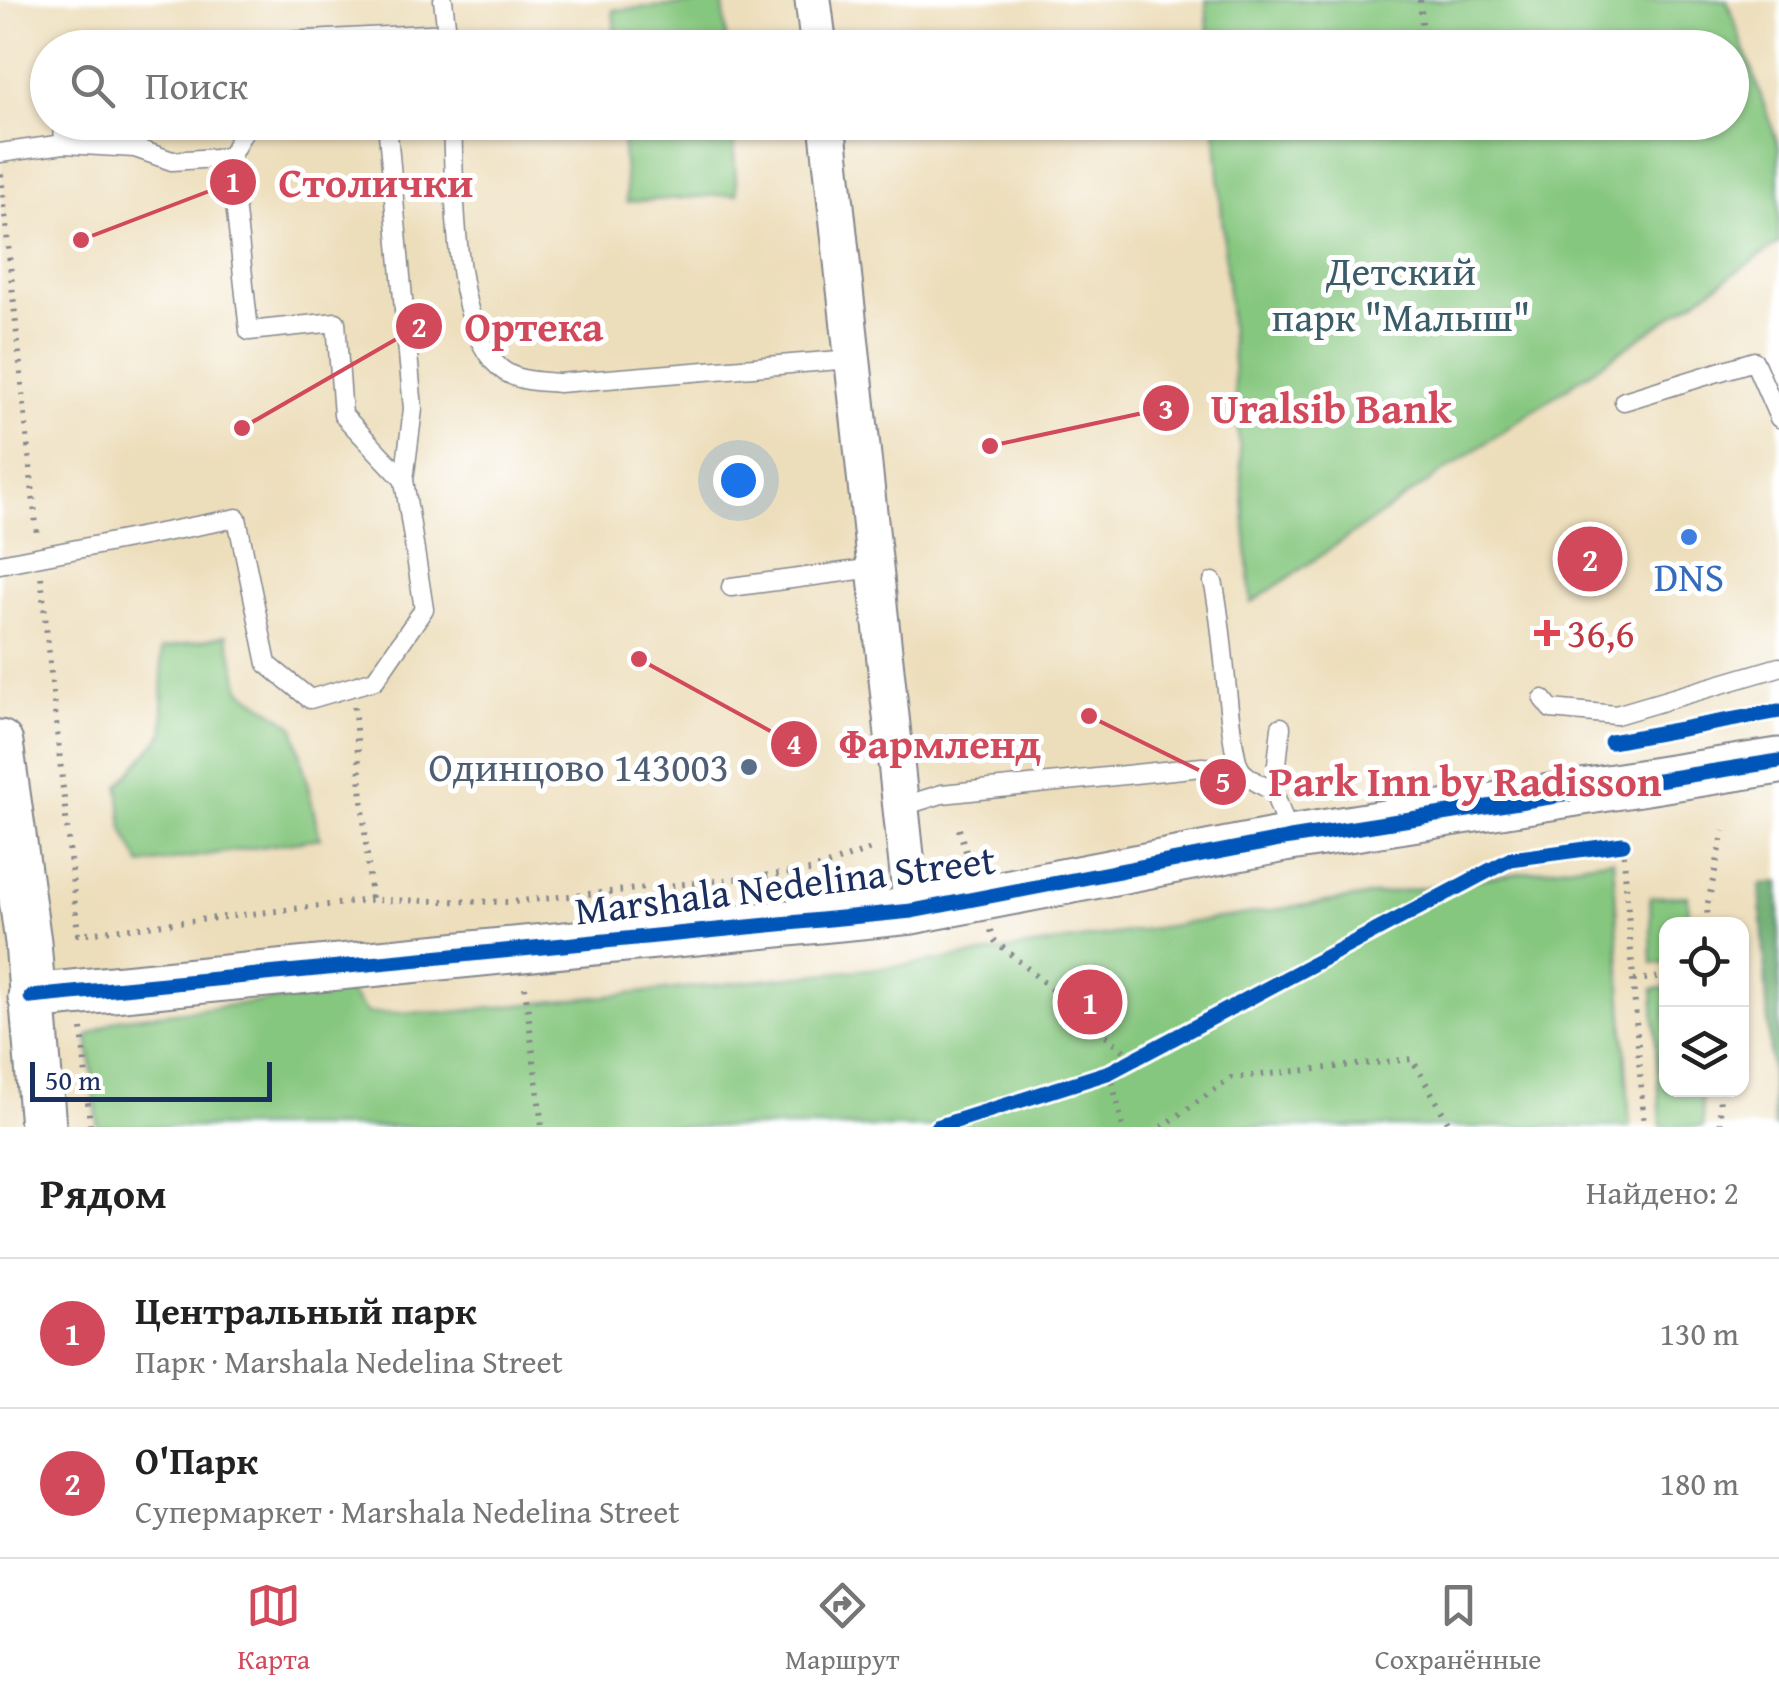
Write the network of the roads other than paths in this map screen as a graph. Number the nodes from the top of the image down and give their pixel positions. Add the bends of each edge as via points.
1 (443, 0) edge
2 (814, 0) edge
3 (446, 30) edge
4 (816, 30) edge
5 (64, 140) edge
6 (240, 140) edge
7 (390, 140) edge
8 (453, 140) edge
9 (828, 140) edge
10 (64, 144) junction
11 (0, 153) edge
12 (230, 157) junction
13 (852, 358) junction
14 (1624, 402) dead end
15 (1779, 418) edge
16 (404, 480) junction
17 (0, 564) edge
18 (874, 568) junction
19 (1214, 582) dead end
20 (731, 587) dead end
21 (1779, 666) edge
22 (1543, 699) dead end
23 (1281, 728) dead end
24 (0, 744) edge
25 (1779, 761) edge
26 (1241, 770) junction
27 (1274, 792) junction
28 (901, 822) junction
29 (1290, 838) junction
30 (912, 910) junction
31 (31, 997) junction
32 (43, 1127) edge

1 - 3 lane
2 - 4 street
5 - 10 lane
6 - 12 lane
7 - 16 lane via 413,408
8 - 13 lane via 460,276 477,330 500,368 525,380 559,383
9 - 13 street
10 - 11 lane
10 - 12 lane via 135,148 172,161
12 - 16 lane via 249,331 336,322 343,415
13 - 18 street
14 - 15 lane via 1754,361
16 - 17 lane via 424,609 375,680 310,699 267,664 237,518
18 - 20 lane
18 - 28 street
19 - 26 lane
21 - 22 lane via 1616,715 1551,709
23 - 27 lane
24 - 31 street
25 - 29 street, Marshala Nedelina Street
26 - 27 lane
26 - 28 lane via 1202,767 942,794
27 - 29 lane
28 - 30 street
29 - 30 street, Marshala Nedelina Street
30 - 31 street, Marshala Nedelina Street
31 - 32 street

